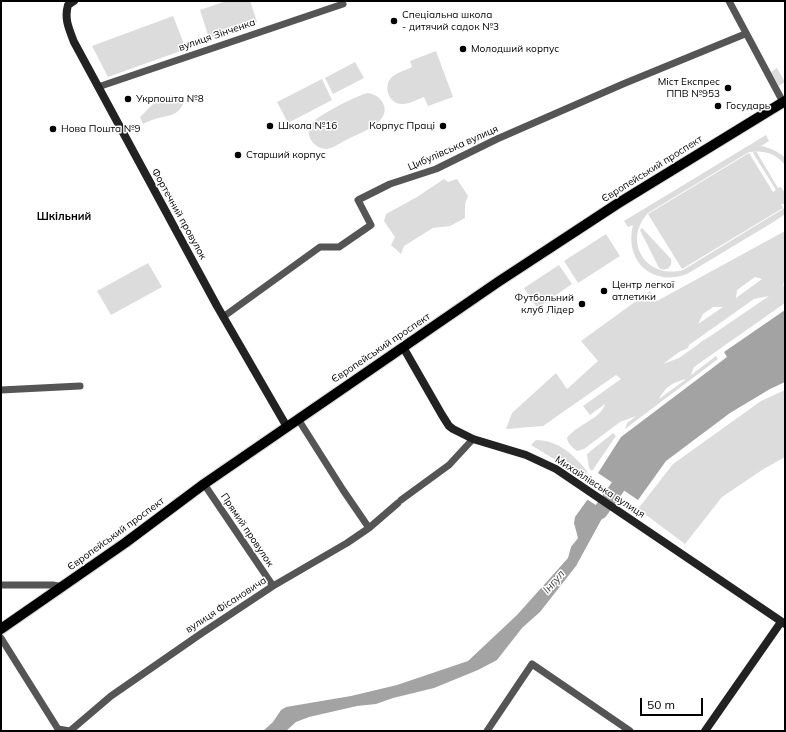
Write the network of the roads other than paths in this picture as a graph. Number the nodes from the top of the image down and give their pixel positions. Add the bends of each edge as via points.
1 (729, 1) edge
2 (69, 2) edge
3 (343, 4) dead end
4 (745, 34) junction
5 (98, 86) junction
6 (784, 102) edge
7 (223, 317) junction
8 (403, 347) junction
9 (80, 386) dead end
10 (1, 390) edge
11 (298, 419) junction
12 (287, 427) junction
13 (473, 439) junction
14 (204, 484) junction
15 (369, 528) junction
16 (1, 585) edge
17 (273, 586) junction
18 (63, 587) junction
19 (784, 621) edge
20 (1, 629) edge
21 (1, 638) edge
22 (70, 731) edge
23 (487, 731) edge
24 (630, 731) edge
25 (705, 731) edge

1 - 4 street
2 - 5 street, Фортечний провулок via 66,11 67,25
3 - 5 street, вулиця Зінченка
4 - 6 street
4 - 7 street, Цибулівська вулиця via 497,139 436,169 390,184 358,200 371,225 339,247 320,247
5 - 7 street, Фортечний провулок
6 - 8 main road, Європейський проспект via 617,204
7 - 12 street, Фортечний провулок
8 - 11 main road, Європейський проспект
8 - 13 street, Михайлівська вулиця via 449,426
9 - 10 street
11 - 12 main road, Європейський проспект
11 - 15 street
12 - 14 main road, Європейський проспект
13 - 15 street, вулиця Фісановича via 449,465
13 - 19 street, Михайлівська вулиця via 542,462
14 - 17 street, Прямий провулок
14 - 18 main road, Європейський проспект
15 - 17 street, вулиця Фісановича
16 - 18 street
17 - 22 street, вулиця Фісановича via 110,696
18 - 20 main road, Європейський проспект
19 - 25 street
21 - 22 street via 58,729
23 - 24 street via 532,664

